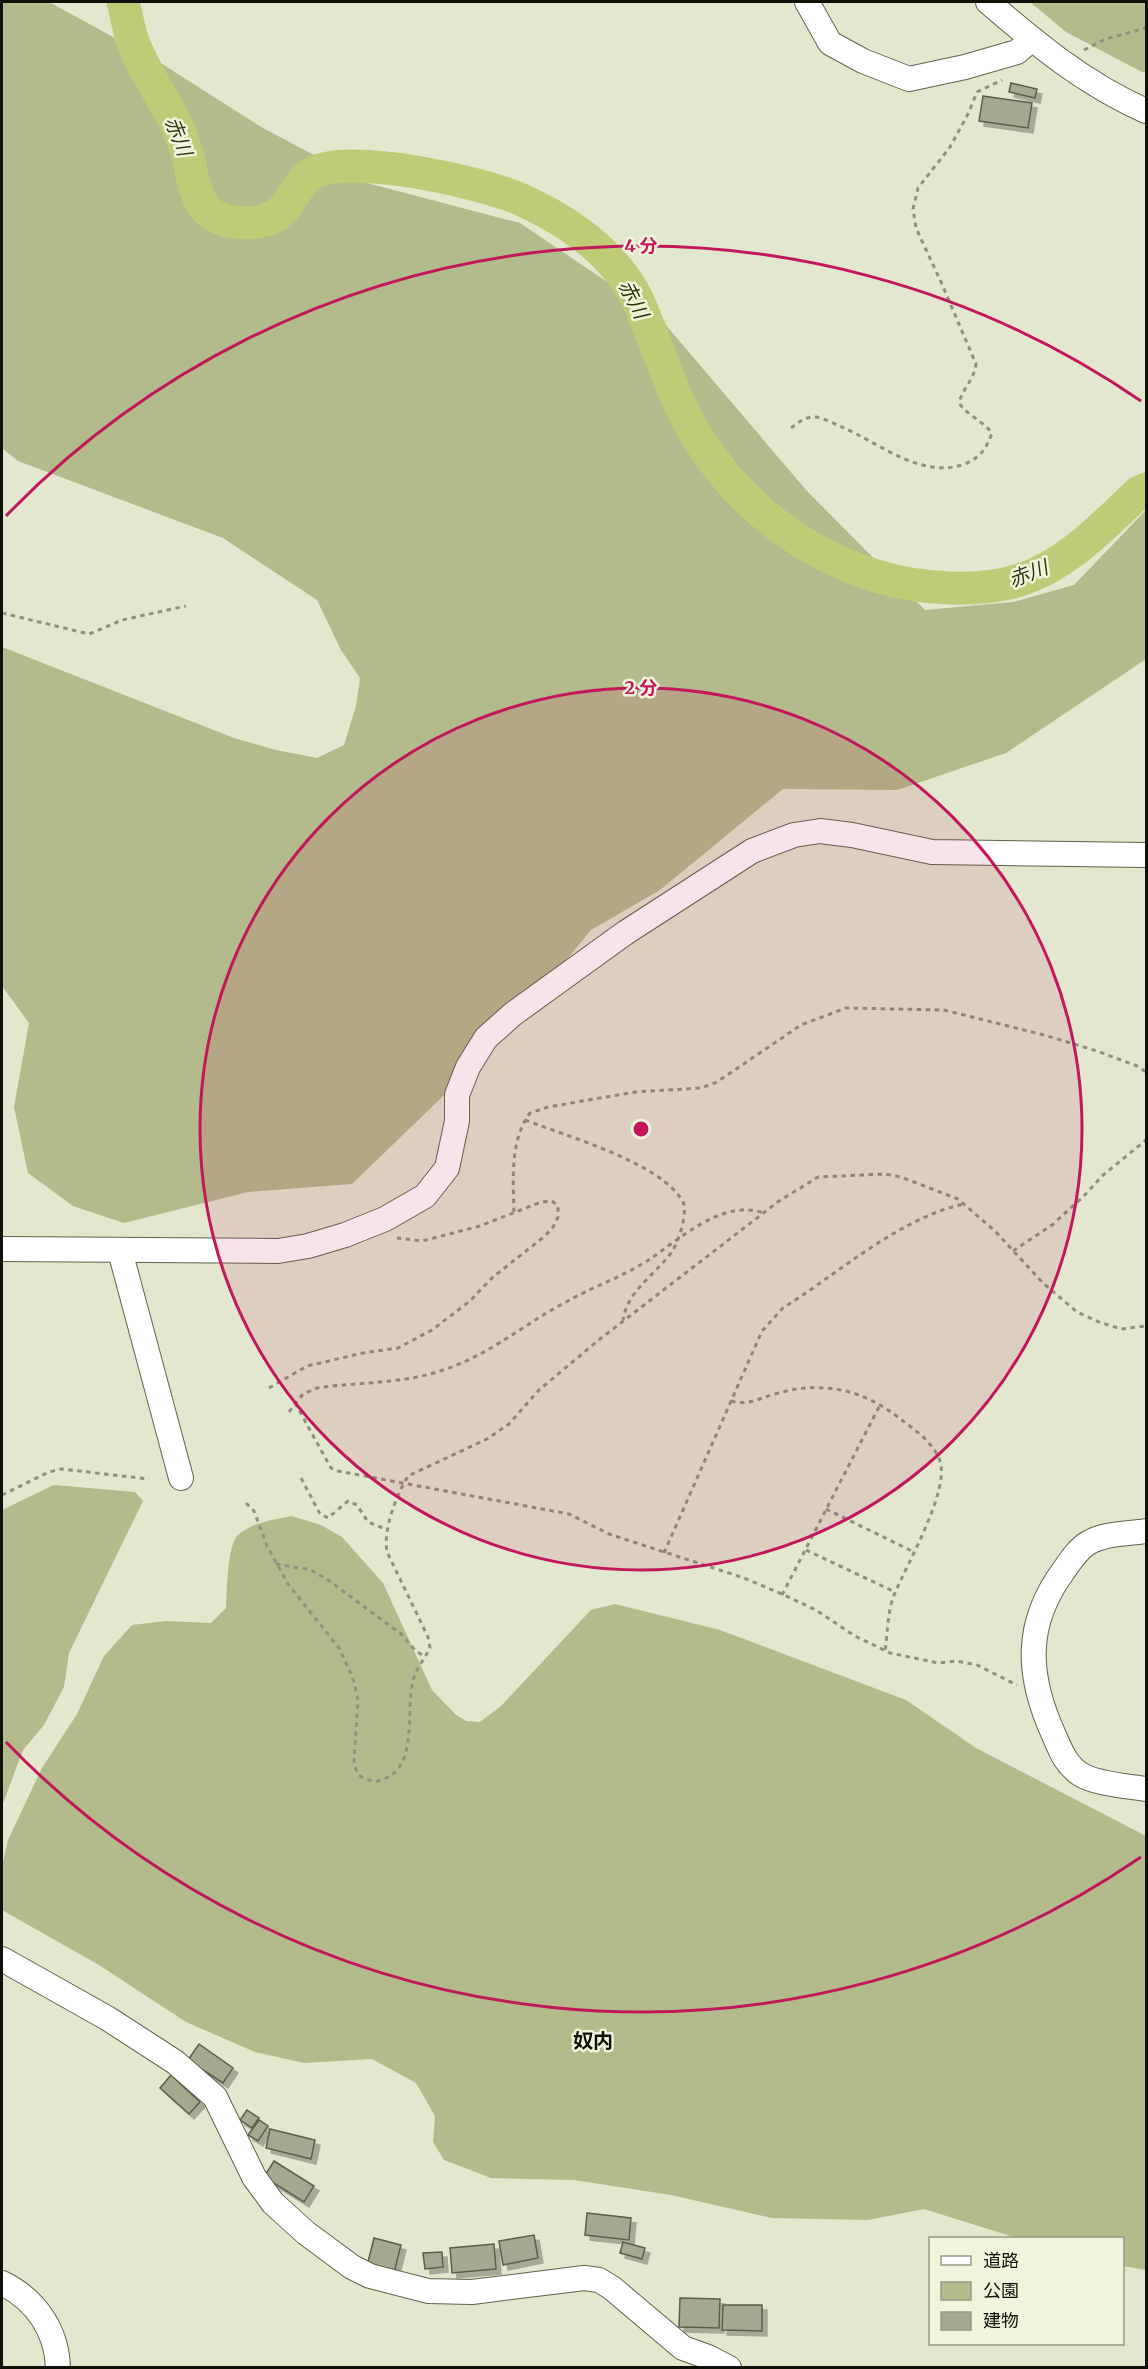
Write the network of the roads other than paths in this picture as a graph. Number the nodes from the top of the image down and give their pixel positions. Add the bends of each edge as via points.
1 (807, 2) edge
2 (988, 2) edge
3 (1032, 39) junction
4 (1146, 111) edge
5 (1146, 855) edge
6 (2, 1249) edge
7 (120, 1251) junction
8 (181, 1478) dead end
9 (1146, 1531) edge
10 (1146, 1789) edge
11 (2, 1959) edge
12 (2, 2283) edge
13 (58, 2367) edge
14 (729, 2367) edge

1 - 3 street via 830,43 909,79 1017,52
2 - 3 street
3 - 4 street via 1108,92
5 - 7 street via 932,852 820,831 794,835 752,851 625,933 486,1038 468,1066 457,1095 457,1121 447,1168 425,1196 381,1220 308,1246 278,1251
6 - 7 street
7 - 8 street
9 - 10 street via 1104,1537 1079,1550 1044,1608 1032,1654 1040,1698 1067,1764 1082,1776
11 - 14 street via 107,2018 175,2062 215,2097 254,2177 273,2203 352,2267 370,2276 428,2291 472,2292 584,2278 599,2280 682,2348
12 - 13 street via 24,2295 43,2318

